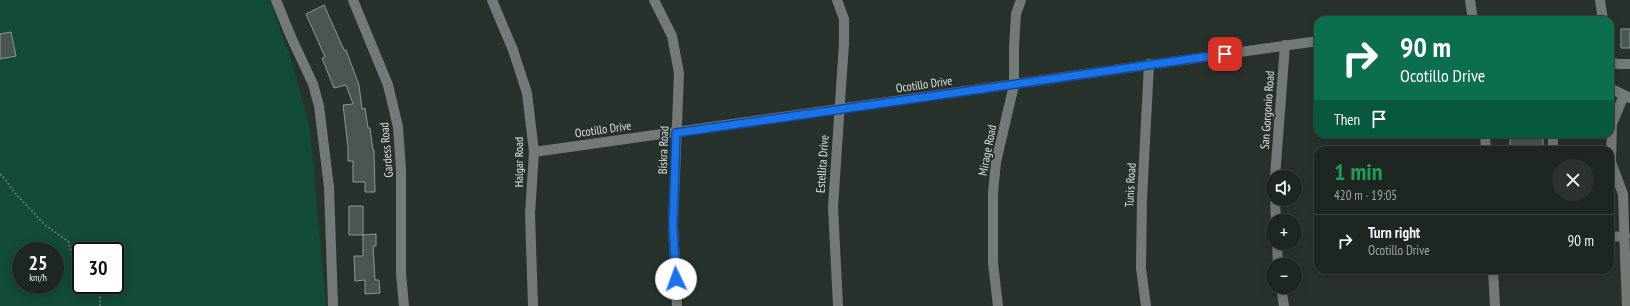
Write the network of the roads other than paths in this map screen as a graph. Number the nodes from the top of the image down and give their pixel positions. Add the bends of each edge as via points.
1 (276, 0) edge
2 (353, 0) edge
3 (492, 0) edge
4 (654, 0) edge
5 (837, 0) edge
6 (1021, 0) edge
7 (1470, 0) edge
8 (1600, 0) edge
9 (1472, 16) edge
10 (1602, 16) edge
11 (1314, 41) edge
12 (1285, 45) junction
13 (1614, 63) edge
14 (1149, 64) junction
15 (1630, 64) edge
16 (1014, 85) junction
17 (1614, 90) edge
18 (1627, 96) edge
19 (839, 109) junction
20 (1614, 118) edge
21 (676, 133) junction
22 (534, 152) junction
23 (1276, 170) edge
24 (1614, 170) edge
25 (1625, 236) junction
26 (1614, 237) edge
27 (1628, 257) edge
28 (1493, 274) edge
29 (1282, 294) edge
30 (333, 306) edge
31 (404, 306) edge
32 (533, 306) edge
33 (677, 306) edge
34 (838, 306) edge
35 (998, 306) edge
36 (1146, 306) edge
37 (1284, 306) edge
38 (1495, 306) edge
39 (1627, 306) edge

1 - 30 street via 313,84 319,106 329,187
2 - 31 street, Gardess Road via 388,85 398,127 402,170 401,273
3 - 22 street, Halgar Road via 514,50 527,93
4 - 21 street, Biskra Road via 672,36 679,73
5 - 19 street, Estellita Drive via 844,19
6 - 16 street, Mirage Road via 1016,14
7 - 9 street
8 - 10 street
11 - 12 street, Ocotillo Drive
12 - 14 street, Ocotillo Drive
12 - 23 street, San Gorgonio Road
13 - 15 street
14 - 16 street, Ocotillo Drive
14 - 36 street, Tunis Road via 1141,268
16 - 19 street, Ocotillo Drive
16 - 35 street, Mirage Road via 996,162 993,193 993,263
17 - 18 street
18 - 20 street
19 - 21 street, Ocotillo Drive
19 - 34 street, Estellita Drive via 833,208
21 - 22 street, Ocotillo Drive
21 - 33 street, Biskra Road via 673,226
22 - 32 street, Halgar Road via 530,214
24 - 25 street via 1623,194
25 - 26 street
25 - 27 street
27 - 39 street
28 - 38 street
29 - 37 street

